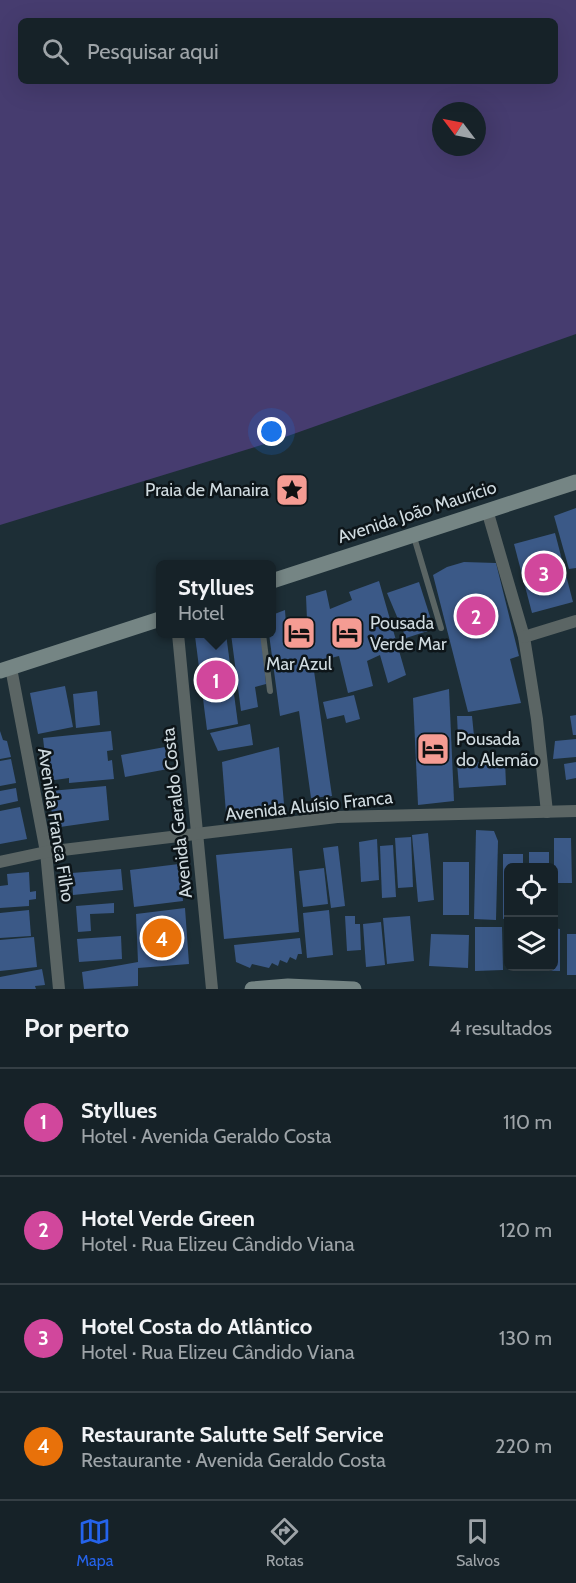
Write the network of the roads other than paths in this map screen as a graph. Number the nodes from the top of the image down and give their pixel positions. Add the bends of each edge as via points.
1 (576, 482) edge
2 (487, 510) junction
3 (413, 533) junction
4 (276, 580) edge
5 (156, 620) edge
6 (576, 621) edge
7 (441, 627) dead end
8 (524, 636) junction
9 (178, 638) edge
10 (264, 638) edge
11 (5, 669) edge
12 (270, 691) dead end
13 (547, 812) junction
14 (576, 812) edge
15 (198, 835) junction
16 (46, 852) junction
17 (0, 862) edge
18 (59, 989) edge
19 (212, 989) edge
20 (252, 989) edge
21 (354, 989) edge

1 - 2 main road, Avenida João Maurício
2 - 3 main road, Avenida João Maurício
2 - 8 street
3 - 4 main road, Avenida João Maurício
3 - 7 lane
5 - 11 main road
6 - 8 street
8 - 13 street
9 - 15 street, Avenida Geraldo Costa
10 - 12 lane
11 - 16 street, Avenida Franca Filho
13 - 14 street, Avenida Aluísio Franca
13 - 15 street, Avenida Aluísio Franca via 338,818
15 - 16 street, Avenida Aluísio Franca
15 - 19 street, Avenida Geraldo Costa
16 - 17 street, Avenida Aluísio Franca
16 - 18 street, Avenida Franca Filho
20 - 21 main road

